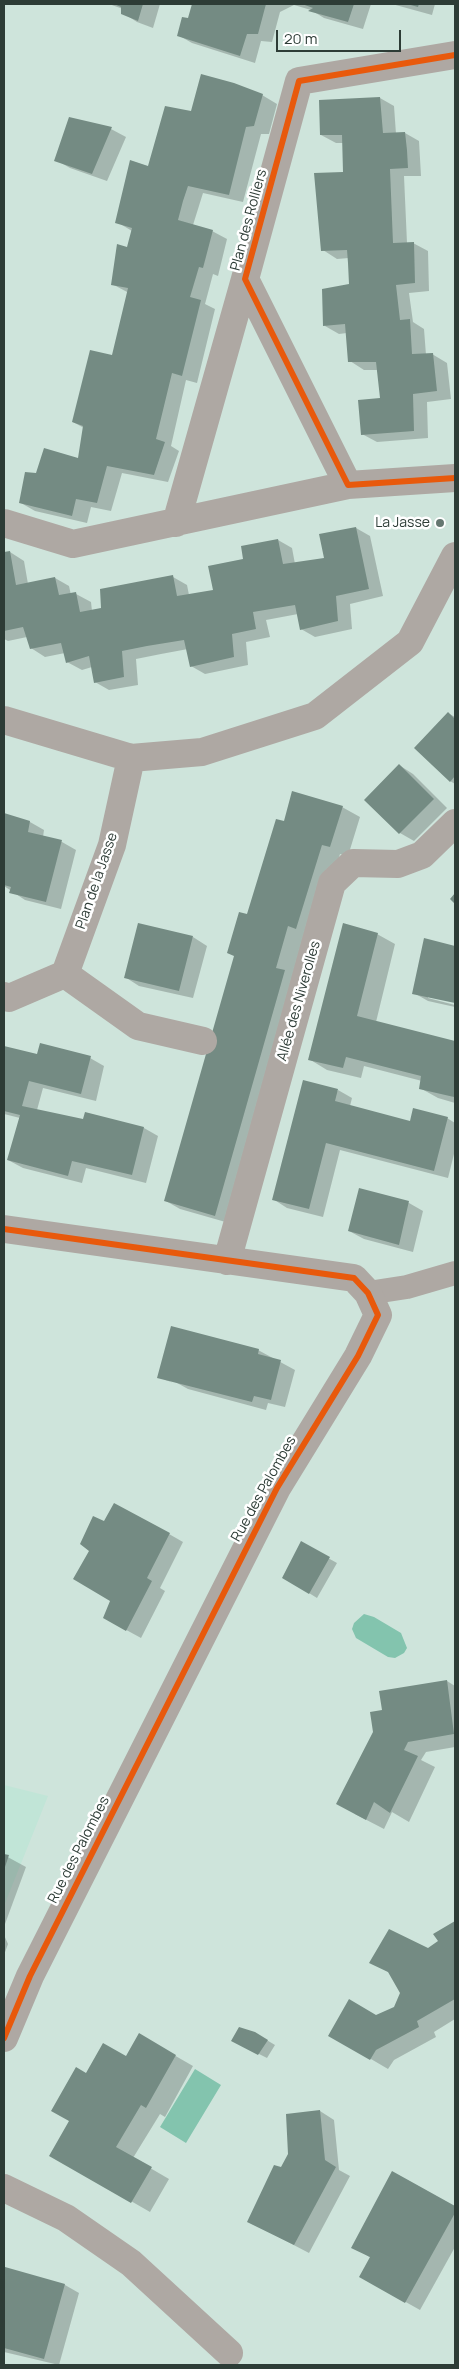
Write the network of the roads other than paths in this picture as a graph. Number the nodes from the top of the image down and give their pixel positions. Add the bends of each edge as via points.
1 (455, 55) edge
2 (245, 279) junction
3 (455, 478) edge
4 (348, 485) junction
5 (4, 523) edge
6 (176, 523) junction
7 (455, 556) edge
8 (4, 720) edge
9 (131, 758) junction
10 (455, 823) edge
11 (65, 974) junction
12 (4, 996) edge
13 (203, 1041) dead end
14 (4, 1229) edge
15 (227, 1261) junction
16 (455, 1273) edge
17 (368, 1293) junction
18 (4, 2038) edge
19 (4, 2188) edge
20 (229, 2353) dead end

1 - 2 street, Plan des Rolliers via 300,81
2 - 4 street, Plan des Rolliers
2 - 6 street
3 - 4 street
4 - 6 street
5 - 6 street via 73,544
7 - 9 street via 410,642 315,716 202,752
8 - 9 street
9 - 11 street, Plan de la Jasse via 112,845
10 - 15 street, Allée des Niverolles via 422,855 398,864 353,863 332,883
11 - 12 street via 9,998
11 - 13 street via 138,1026
14 - 15 street, Rue des Palombes
15 - 17 street, Rue des Palombes via 354,1278
16 - 17 lane via 407,1287
17 - 18 street, Rue des Palombes via 378,1315 358,1356 276,1488 34,1967
19 - 20 street via 66,2218 131,2263

